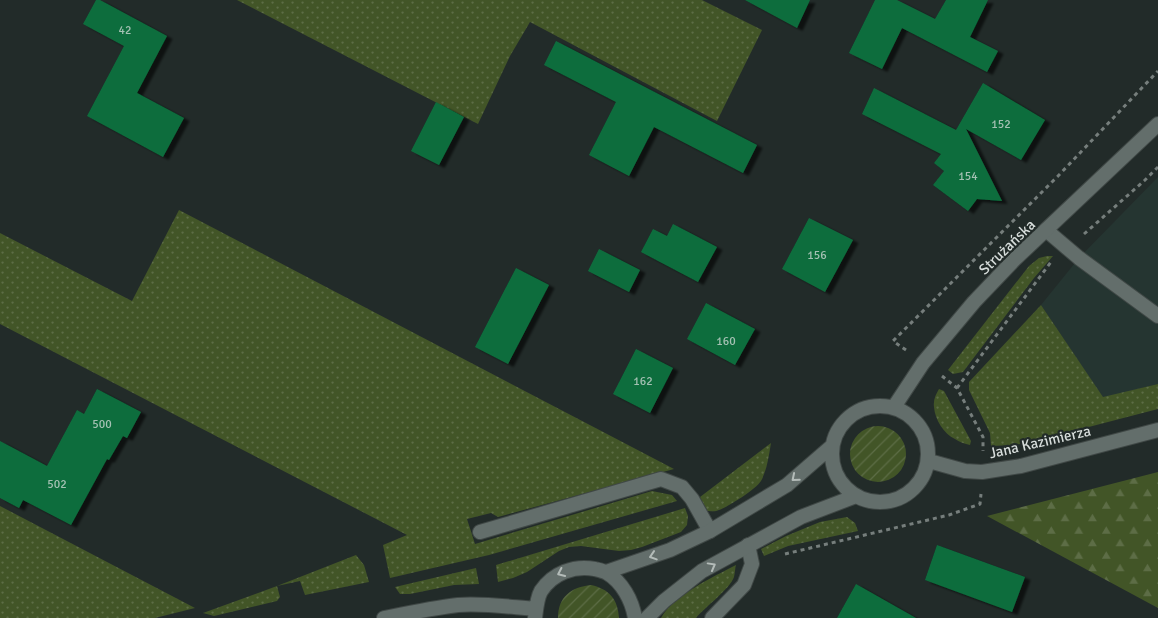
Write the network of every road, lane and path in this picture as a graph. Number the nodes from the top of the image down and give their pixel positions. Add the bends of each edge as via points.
1 (1158, 71) edge
2 (1158, 124) edge
3 (1158, 167) edge
4 (1046, 230) junction
5 (1067, 248) junction
6 (1158, 316) edge
7 (923, 363) junction
8 (957, 388) junction
9 (894, 407) junction
10 (1158, 430) edge
11 (832, 446) junction
12 (929, 461) junction
13 (982, 472) junction
14 (856, 496) junction
15 (710, 530) junction
16 (480, 532) dead end
17 (748, 545) junction
18 (752, 564) junction
19 (606, 572) junction
20 (536, 614) edge
21 (384, 618) edge
22 (635, 618) edge
23 (647, 618) edge
24 (712, 618) edge

1 - 7 path via 893,341
2 - 4 main road, Strużańska
3 - 5 path
4 - 5 main road
4 - 7 main road, Strużańska via 981,295
5 - 6 main road
5 - 8 path via 1049,264
7 - 8 path
7 - 9 main road, Strużańska
8 - 13 path via 983,437
9 - 11 main road via 878,405 861,409 847,418
9 - 12 main road via 912,417 925,434
10 - 13 main road, Jana Kazimierza via 1020,466
11 - 14 main road via 832,461 837,475
11 -> 15 main road via 787,485
12 - 13 main road, Jana Kazimierza
12 - 14 main road via 917,485 895,500 869,501
13 - 18 path via 980,504 949,515
14 - 17 main road via 801,518
15 - 16 main road via 682,487 661,479
15 -> 19 main road via 670,550
17 - 18 main road
23 -> 17 main road via 702,571
18 - 24 main road via 744,585
19 -> 20 main road via 571,569 553,577 540,592
19 - 22 main road via 627,593
20 - 21 main road via 486,605 459,605

